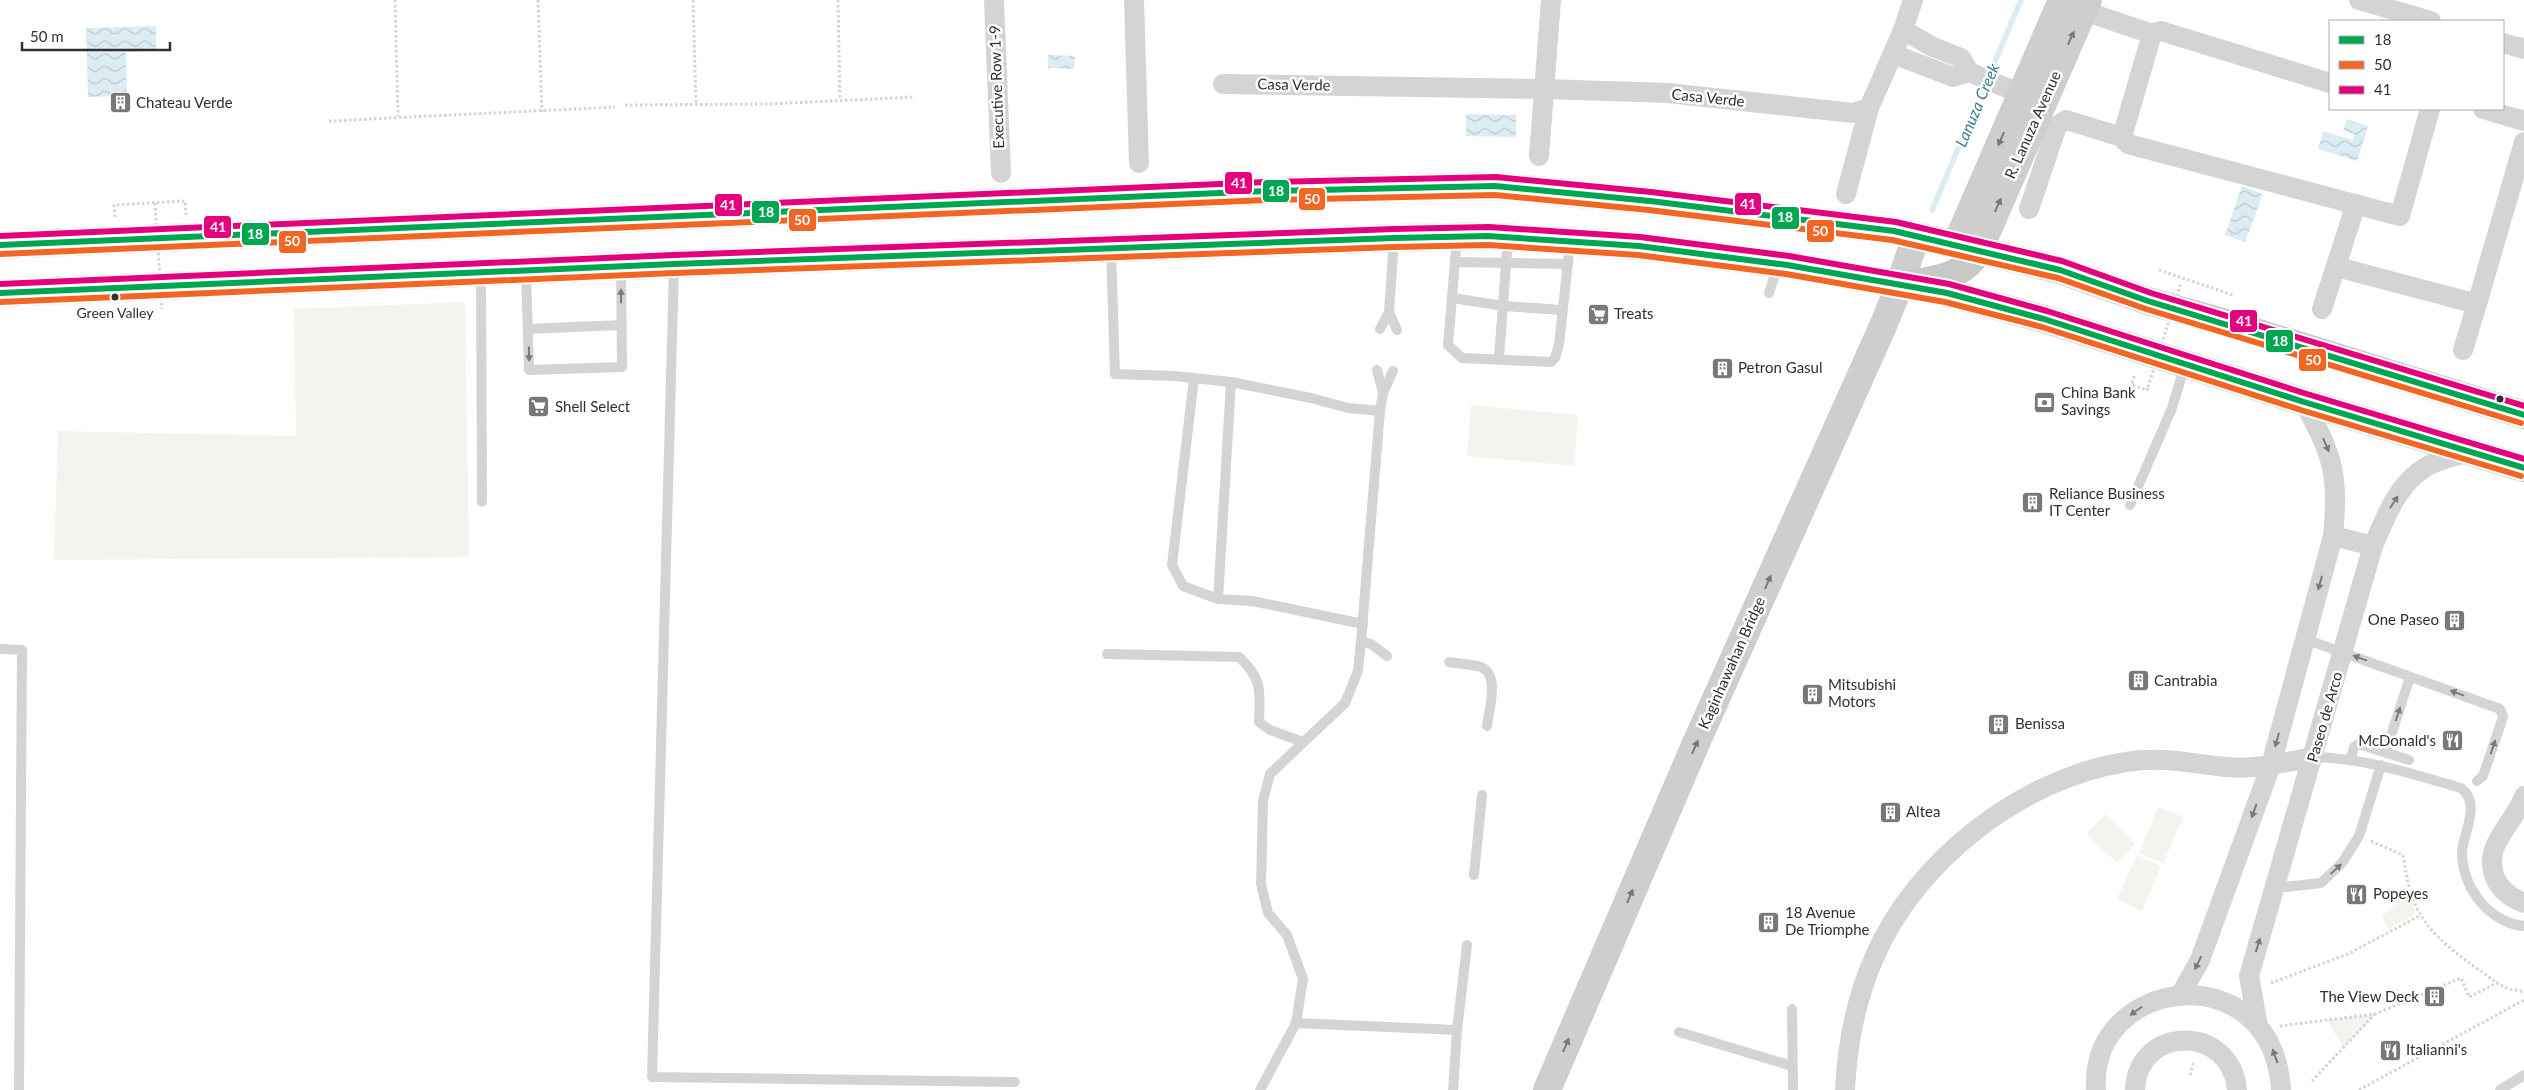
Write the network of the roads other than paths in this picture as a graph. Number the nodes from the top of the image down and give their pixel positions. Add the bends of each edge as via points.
1 (994, 0) edge
2 (1134, 0) edge
3 (1551, 0) edge
4 (1913, 0) edge
5 (2360, 0) edge
6 (2078, 4) edge
7 (2428, 20) edge
8 (1903, 30) junction
9 (2152, 34) junction
10 (2504, 43) edge
11 (2524, 49) edge
12 (1893, 54) junction
13 (1971, 73) junction
14 (2329, 83) edge
15 (1223, 84) dead end
16 (1544, 89) junction
17 (2022, 94) junction
18 (1869, 108) junction
19 (2425, 110) edge
20 (2486, 110) edge
21 (2524, 121) edge
22 (2122, 137) junction
23 (2524, 142) edge
24 (1539, 156) dead end
25 (1139, 163) dead end
26 (1000, 173) dead end
27 (1846, 194) dead end
28 (2356, 204) junction
29 (2029, 209) dead end
30 (1916, 236) junction
31 (1394, 238) junction
32 (0, 245) edge
33 (1111, 248) junction
34 (1967, 248) junction
35 (1456, 250) junction
36 (1507, 250) junction
37 (1569, 253) junction
38 (674, 264) junction
39 (1778, 264) junction
40 (621, 266) junction
41 (2337, 267) junction
42 (526, 270) junction
43 (480, 272) junction
44 (1956, 273) junction
45 (1900, 284) junction
46 (1769, 292) dead end
47 (0, 293) edge
48 (1452, 298) junction
49 (1980, 302) junction
50 (2477, 304) junction
51 (1504, 306) junction
52 (2322, 308) dead end
53 (1562, 310) junction
54 (1389, 312) junction
55 (621, 325) junction
56 (1380, 329) dead end
57 (528, 330) junction
58 (1396, 330) dead end
59 (2463, 350) dead end
60 (1499, 358) junction
61 (2185, 364) junction
62 (1377, 370) dead end
63 (1393, 371) dead end
64 (1194, 378) junction
65 (1231, 382) junction
66 (1383, 392) junction
67 (2304, 402) junction
68 (1380, 411) junction
69 (2524, 415) edge
70 (2470, 452) junction
71 (2524, 468) edge
72 (482, 502) dead end
73 (2130, 504) dead end
74 (2333, 536) junction
75 (2373, 546) junction
76 (1218, 599) junction
77 (1363, 624) junction
78 (2305, 638) junction
79 (1361, 641) junction
80 (0, 649) edge
81 (2343, 652) junction
82 (1107, 654) dead end
83 (1387, 656) dead end
84 (1449, 662) dead end
85 (2410, 677) junction
86 (1487, 726) dead end
87 (1303, 742) junction
88 (2386, 751) junction
89 (2313, 757) junction
90 (2351, 759) junction
91 (2409, 760) dead end
92 (2271, 765) junction
93 (2382, 765) junction
94 (2477, 781) dead end
95 (1482, 795) dead end
96 (2524, 796) edge
97 (1474, 875) dead end
98 (2276, 888) junction
99 (2524, 903) edge
100 (2524, 926) edge
101 (1467, 945) dead end
102 (2181, 994) junction
103 (1792, 1008) dead end
104 (1296, 1023) junction
105 (2258, 1026) junction
106 (1456, 1030) junction
107 (1680, 1032) dead end
108 (1792, 1066) junction
109 (2523, 1078) edge
110 (1015, 1082) dead end
111 (2503, 1089) edge
112 (19, 1090) edge
113 (1260, 1090) edge
114 (1453, 1090) edge
115 (1547, 1090) edge
116 (1793, 1090) edge
117 (1844, 1090) edge
118 (2096, 1090) edge
119 (2135, 1090) edge
120 (2237, 1090) edge
121 (2281, 1090) edge

1 - 26 street, Executive Row 1-9
2 - 25 street
3 - 16 street
4 - 8 street
5 - 7 street
6 - 9 street
6 - 17 main road, R. Lanuza Avenue
8 - 12 street
8 - 13 street via 1961,58
9 - 14 street via 2161,31
9 - 22 street
10 - 11 street
12 - 13 street via 1953,77
12 - 18 street
13 - 17 street
15 - 16 street, Casa Verde
16 - 18 street, Casa Verde via 1668,93 1853,113
16 - 24 street
17 - 34 main road, R. Lanuza Avenue
18 - 27 street
19 - 28 street via 2400,216
20 - 21 street
22 - 28 street via 2128,144
22 - 29 street via 2061,121
23 - 50 street
28 - 41 street
30 - 32 main road via 1650,201 1495,186 1266,191
30 - 34 main road
30 - 45 main road, Kaginhawahan Bridge
31 - 33 main road
31 - 35 main road
31 - 54 lane
33 - 38 main road
33 - 64 lane via 1115,374
34 - 44 main road via 1970,264
34 - 69 main road via 2060,270 2148,302
35 - 36 main road
35 - 48 lane
36 - 37 main road
36 - 51 lane
37 - 39 main road via 1639,246
37 - 53 lane
38 - 40 main road
38 - 110 lane via 652,1077
39 - 45 main road
39 - 46 lane
40 - 42 main road
55 -> 40 lane
41 - 50 street
41 - 52 street
42 - 43 main road
42 - 57 lane
43 - 47 main road
43 - 72 lane
44 - 45 main road
44 - 49 main road
45 - 49 main road
115 -> 45 main road, Kaginhawahan Bridge via 1693,750
48 - 51 lane
48 - 60 lane via 1448,345 1462,358
49 - 61 main road
50 - 59 street
51 - 53 lane
51 - 60 lane
53 - 60 lane via 1558,352 1551,362
54 - 56 lane
54 - 58 lane
55 - 57 lane
57 -> 55 lane via 529,370 622,367
61 - 67 main road
61 - 73 lane via 2172,408
62 - 66 lane
63 - 66 lane
64 - 65 lane
64 - 76 lane via 1172,565 1182,586
65 - 68 lane via 1348,408
65 - 76 lane
66 - 68 lane
67 - 70 main road
67 -> 74 street via 2324,441 2335,476
68 - 77 lane
70 - 71 main road
75 -> 70 street, Paseo de Arco via 2389,509 2406,484 2427,466
74 - 75 street
74 -> 78 street
75 - 81 street, Paseo de Arco
76 - 77 lane via 1252,602
77 - 79 lane
78 - 81 lane
78 -> 92 street
79 - 83 lane
79 - 87 lane via 1358,671 1345,703
80 - 112 lane via 22,650
85 -> 81 lane
81 - 89 street, Paseo de Arco
82 - 87 lane via 1239,657 1252,669 1260,686 1260,722 1270,730
84 - 86 lane via 1480,667 1492,679
88 -> 85 lane
94 -> 85 lane via 2483,776 2503,717 2502,711
87 - 104 lane via 1270,774 1263,801 1260,884 1268,912 1287,935 1303,979
88 - 90 lane via 2359,744 2354,747
88 - 91 lane
89 - 90 lane
89 - 92 street
89 - 98 street, Paseo de Arco
90 - 93 lane
92 -> 102 street via 2200,960
92 - 117 street via 2229,768 2175,760 2127,761 2073,776 2030,794 1988,821 1945,857 1906,902 1874,958 1856,1012
98 -> 93 lane via 2321,882 2342,864 2359,836
93 - 100 lane via 2467,792 2471,814 2462,854 2469,885 2488,910 2501,919
95 - 97 lane
96 - 99 street via 2500,835 2492,856 2498,884 2510,897
105 -> 98 street, Paseo de Arco via 2249,976
101 - 106 lane
102 - 105 street via 2223,1001
102 -> 118 street via 2148,1003 2120,1024 2102,1053
103 - 108 lane
104 - 106 lane
104 - 113 lane
121 -> 105 street via 2275,1056
106 - 114 lane
107 - 108 lane
108 - 116 lane
109 - 111 lane
119 - 120 street via 2144,1061 2154,1050 2165,1044 2190,1040 2203,1042 2224,1056 2231,1067

